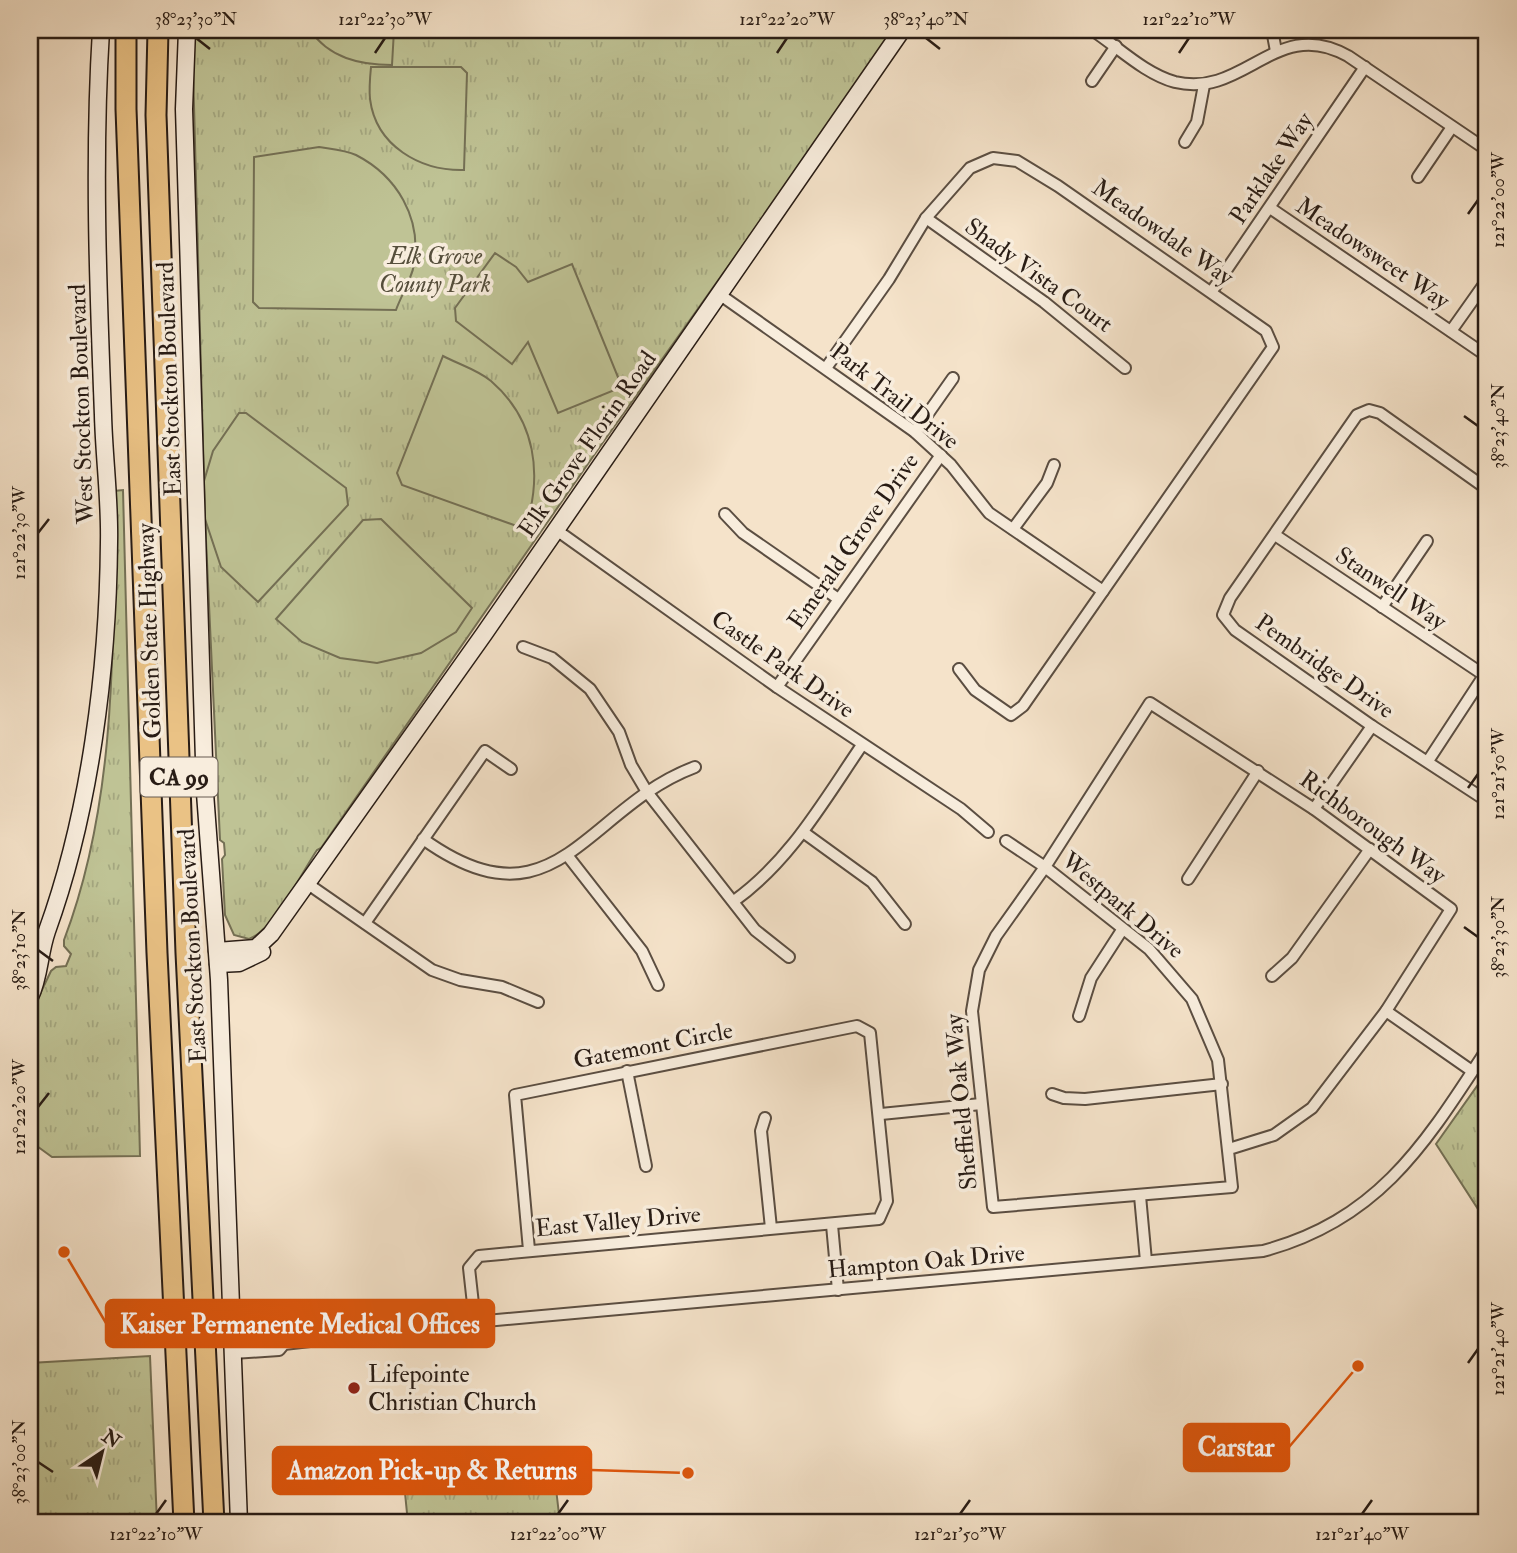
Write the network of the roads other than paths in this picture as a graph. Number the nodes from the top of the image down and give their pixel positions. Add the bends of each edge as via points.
1 (101, 30) edge
2 (126, 30) edge
3 (158, 30) edge
4 (187, 30) edge
5 (902, 30) edge
6 (1092, 30) edge
7 (1272, 30) edge
8 (1116, 46) junction
9 (1276, 51) junction
10 (1365, 67) junction
11 (1093, 81) dead end
12 (1204, 85) junction
13 (1452, 127) junction
14 (1185, 142) dead end
15 (1487, 150) edge
16 (1418, 177) dead end
17 (1270, 208) junction
18 (926, 218) junction
19 (1485, 283) dead end
20 (1212, 290) junction
21 (719, 294) junction
22 (1451, 331) junction
23 (1487, 356) edge
24 (826, 368) junction
25 (1125, 368) dead end
26 (953, 378) dead end
27 (915, 432) junction
28 (941, 454) junction
29 (1054, 465) dead end
30 (1487, 489) edge
31 (725, 514) dead end
32 (555, 529) junction
33 (1013, 529) junction
34 (1275, 535) junction
35 (1427, 541) dead end
36 (1102, 591) junction
37 (837, 598) junction
38 (1382, 607) junction
39 (523, 647) dead end
40 (959, 669) dead end
41 (1486, 673) edge
42 (777, 687) junction
43 (1372, 726) junction
44 (862, 745) junction
45 (1428, 761) junction
46 (695, 766) dead end
47 (511, 769) dead end
48 (1258, 771) junction
49 (647, 792) junction
50 (1487, 801) edge
51 (1314, 809) junction
52 (803, 832) junction
53 (988, 832) dead end
54 (423, 839) junction
55 (1006, 841) dead end
56 (1370, 849) junction
57 (567, 855) junction
58 (1045, 867) junction
59 (1188, 879) dead end
60 (308, 884) junction
61 (734, 901) junction
62 (365, 923) junction
63 (905, 924) dead end
64 (1122, 930) junction
65 (789, 957) dead end
66 (217, 958) junction
67 (34, 965) edge
68 (1272, 976) dead end
69 (658, 985) dead end
70 (30, 997) edge
71 (538, 1002) dead end
72 (1385, 1011) junction
73 (1079, 1016) dead end
74 (1487, 1049) edge
75 (627, 1071) junction
76 (1472, 1072) junction
77 (1222, 1084) junction
78 (1052, 1094) dead end
79 (981, 1104) junction
80 (881, 1114) junction
81 (765, 1118) dead end
82 (1228, 1149) junction
83 (646, 1166) dead end
84 (1140, 1196) junction
85 (832, 1225) junction
86 (771, 1228) junction
87 (529, 1251) junction
88 (1146, 1261) junction
89 (838, 1290) junction
90 (475, 1322) junction
91 (233, 1347) junction
92 (184, 1523) edge
93 (214, 1523) edge
94 (239, 1523) edge

1 - 67 main road, West Stockton Boulevard via 96,197 109,541 89,776 67,869
2 - 92 highway, Golden State Highway / CA 99 via 150,771
3 - 93 highway, Golden State Highway / CA 99 via 156,115 179,785
4 - 66 main road, East Stockton Boulevard via 184,108 205,793
5 - 21 main road, Elk Grove Florin Road
6 - 8 street
7 - 9 street
8 - 11 street
8 - 12 street via 1158,75
9 - 10 street via 1300,44 1328,47
9 - 12 street via 1232,78
10 - 13 street
10 - 17 street, Parklake Way
12 - 14 street via 1198,122
13 - 15 street
13 - 16 street
17 - 20 street, Parklake Way
17 - 22 street, Meadowsweet Way
18 - 20 street, Meadowdale Way via 970,168 988,159 1007,158 1058,186
18 - 24 street, Meadowdale Way
18 - 25 street, Shady Vista Court via 1044,302
19 - 22 street
20 - 36 street, Meadowdale Way via 1266,331 1273,347
21 - 24 street, Park Trail Drive
21 - 32 main road, Elk Grove Florin Road
22 - 23 street, Meadowsweet Way
24 - 27 street, Park Trail Drive
26 - 27 street
27 - 28 street, Park Trail Drive
28 - 33 street, Park Trail Drive via 981,506
28 - 37 street, Emerald Grove Drive
29 - 33 street
30 - 34 street via 1380,413 1369,410 1357,415
31 - 37 street via 743,533
32 - 42 street, Castle Park Drive
32 - 60 main road, Elk Grove Florin Road
33 - 36 street, Park Trail Drive
34 - 38 street, Stanwell Way
34 - 43 street, Pembridge Drive via 1226,603 1226,622
35 - 38 street
36 - 40 street via 1023,706 1011,715 975,690
37 - 42 street, Emerald Grove Drive
38 - 41 street, Stanwell Way
39 - 49 street via 552,658 590,689 619,732
41 - 45 street
42 - 44 street, Castle Park Drive
43 - 45 street, Pembridge Drive
43 - 51 street
44 - 52 street
44 - 53 street, Castle Park Drive via 961,809
45 - 50 street, Pembridge Drive
46 - 49 street
47 - 54 street via 485,751
48 - 51 street, Richborough Way
48 - 58 street, Richborough Way via 1150,703
48 - 59 street
49 - 57 street
49 - 61 street
51 - 56 street, Richborough Way
52 - 61 street via 766,876
52 - 63 street via 872,882
54 - 57 street via 461,864 493,874 537,870
54 - 62 street
55 - 58 street, Westpark Drive
56 - 68 street via 1298,951
56 - 72 street, Richborough Way via 1451,909
57 - 69 street via 648,960
58 - 64 street, Westpark Drive
58 - 79 street, Sheffield Oak Way via 996,936 975,984 972,1011
60 - 62 street
60 - 66 main road, Elk Grove Florin Road via 256,948
61 - 65 street via 762,937
62 - 71 street via 441,974 502,987
64 - 73 street via 1091,978
64 - 77 street, Westpark Drive via 1165,964 1192,999 1211,1039
66 - 91 main road, East Stockton Boulevard
67 - 70 main road, West Stockton Boulevard via 38,981
72 - 76 street
72 - 82 street, Richborough Way via 1303,1116 1274,1135
74 - 76 street, Hampton Oak Drive
75 - 80 street, Gatemont Circle via 857,1026 870,1033
75 - 83 street
75 - 87 street, Gatemont Circle via 515,1095
76 - 88 street, Hampton Oak Drive via 1403,1167 1366,1203 1335,1224 1263,1251
77 - 78 street via 1085,1099
77 - 82 street, Westpark Drive
79 - 80 street
79 - 84 street, Sheffield Oak Way via 993,1207
80 - 85 street, East Valley Drive via 887,1201 879,1219
81 - 86 street via 761,1131
82 - 84 street, Westpark Drive via 1232,1187
84 - 88 street
85 - 86 street, East Valley Drive
85 - 89 street
86 - 87 street, East Valley Drive
87 - 90 street, East Valley Drive via 479,1256 469,1268
88 - 89 street, Hampton Oak Drive
89 - 90 street, Hampton Oak Drive
90 - 91 street, Hampton Oak Drive
91 - 94 main road, East Stockton Boulevard

